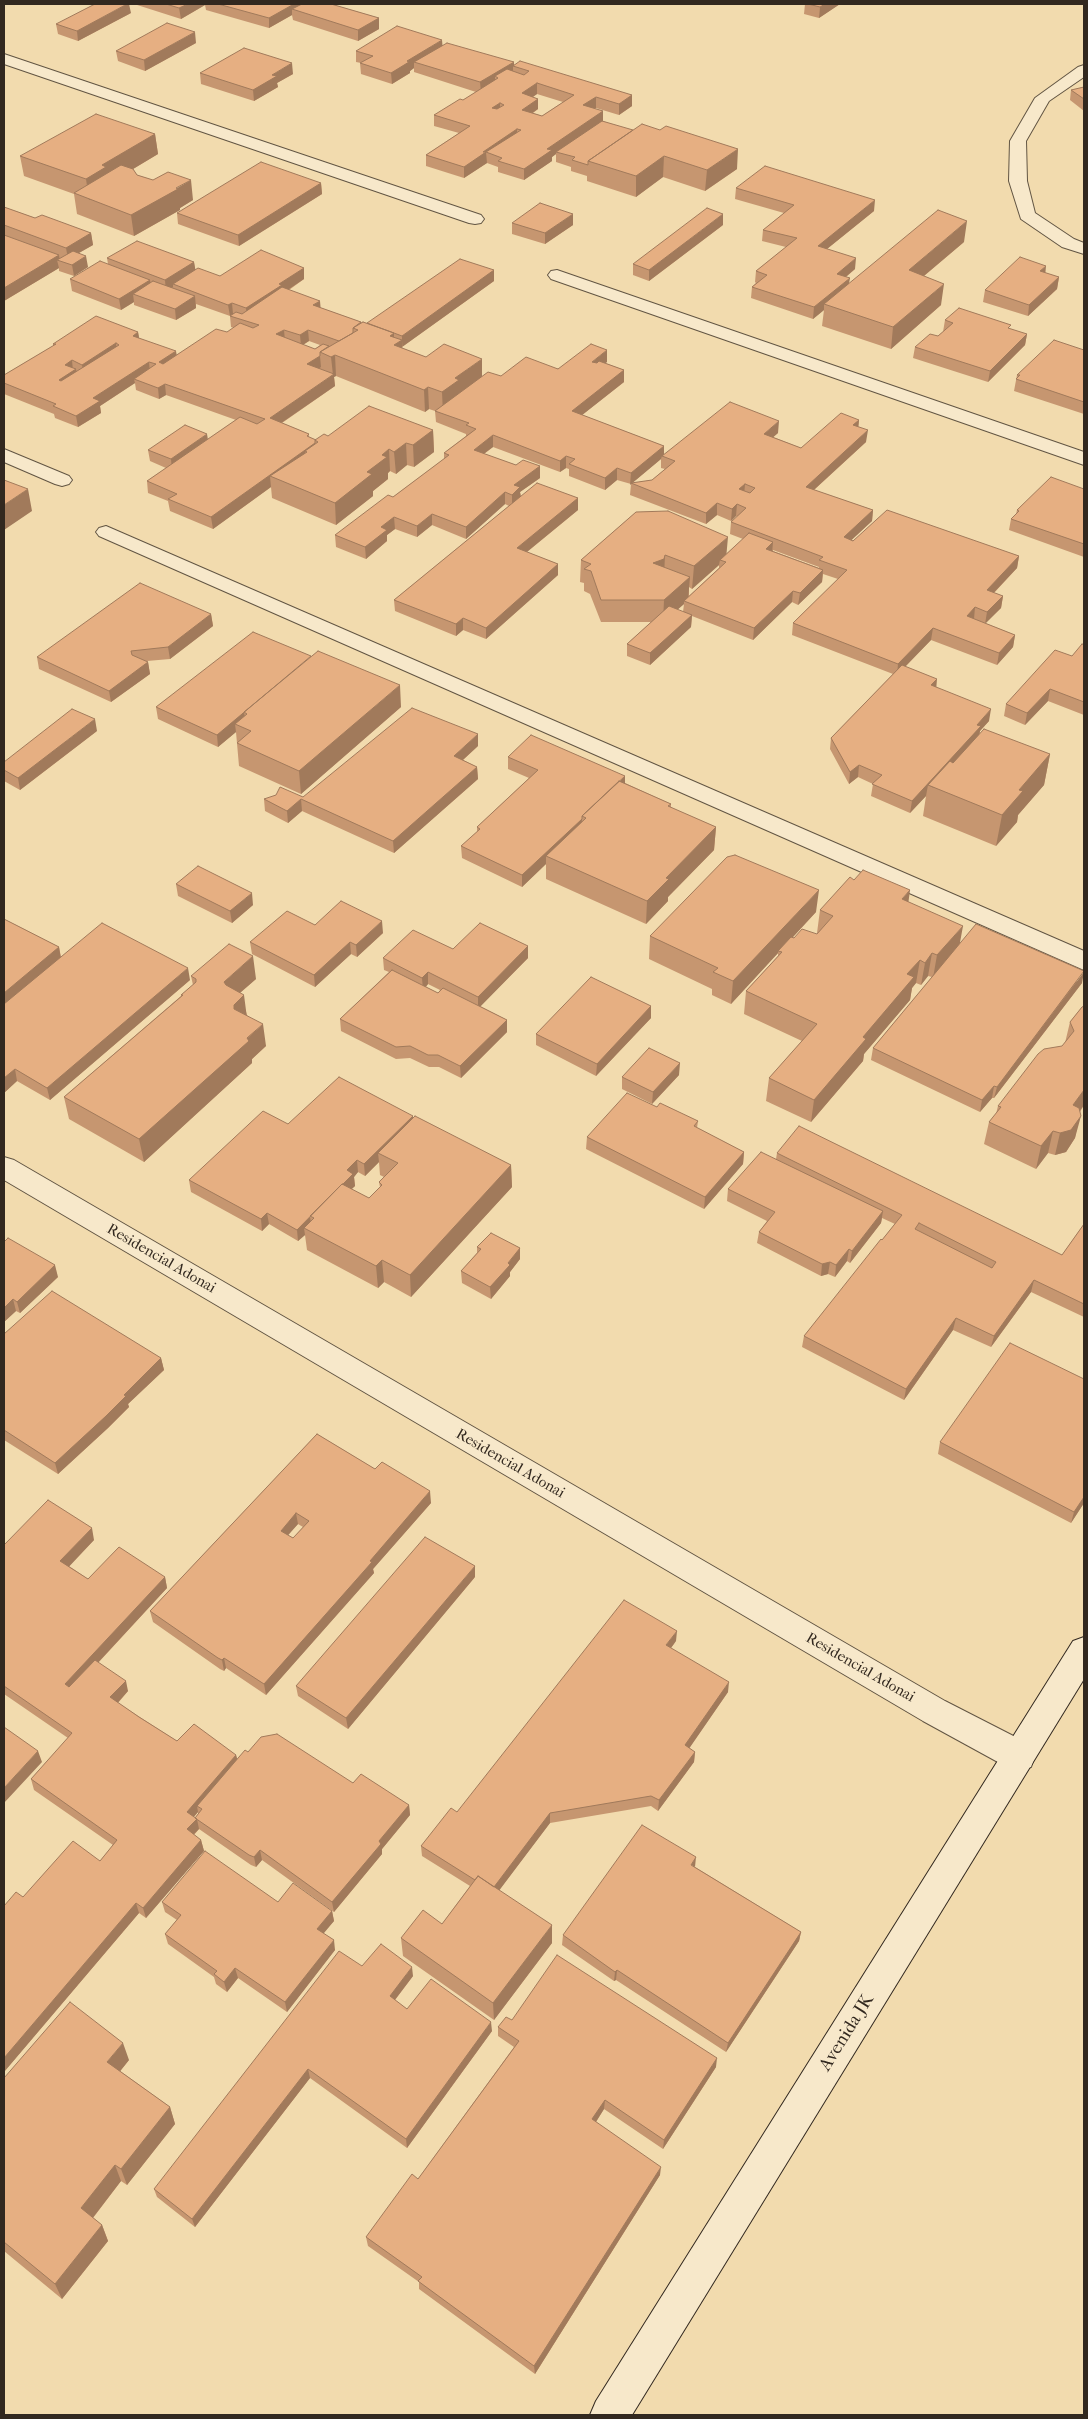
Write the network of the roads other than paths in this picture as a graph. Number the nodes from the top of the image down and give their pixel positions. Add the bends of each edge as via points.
1 (4, 59) edge
2 (1084, 70) edge
3 (475, 220) dead end
4 (1076, 246) edge
5 (557, 275) dead end
6 (4, 455) edge
7 (1084, 459) edge
8 (62, 480) dead end
9 (106, 532) dead end
10 (1084, 961) edge
11 (4, 1167) edge
12 (1084, 1651) edge
13 (1019, 1756) junction
14 (610, 2415) edge

1 - 3 street
2 - 4 street via 1042,98 1018,141 1018,182 1027,215
5 - 7 street
6 - 8 street
9 - 10 street
11 - 13 street, Residencial Adonai via 925,1706
12 - 13 street, Avenida JK
13 - 14 street, Avenida JK

